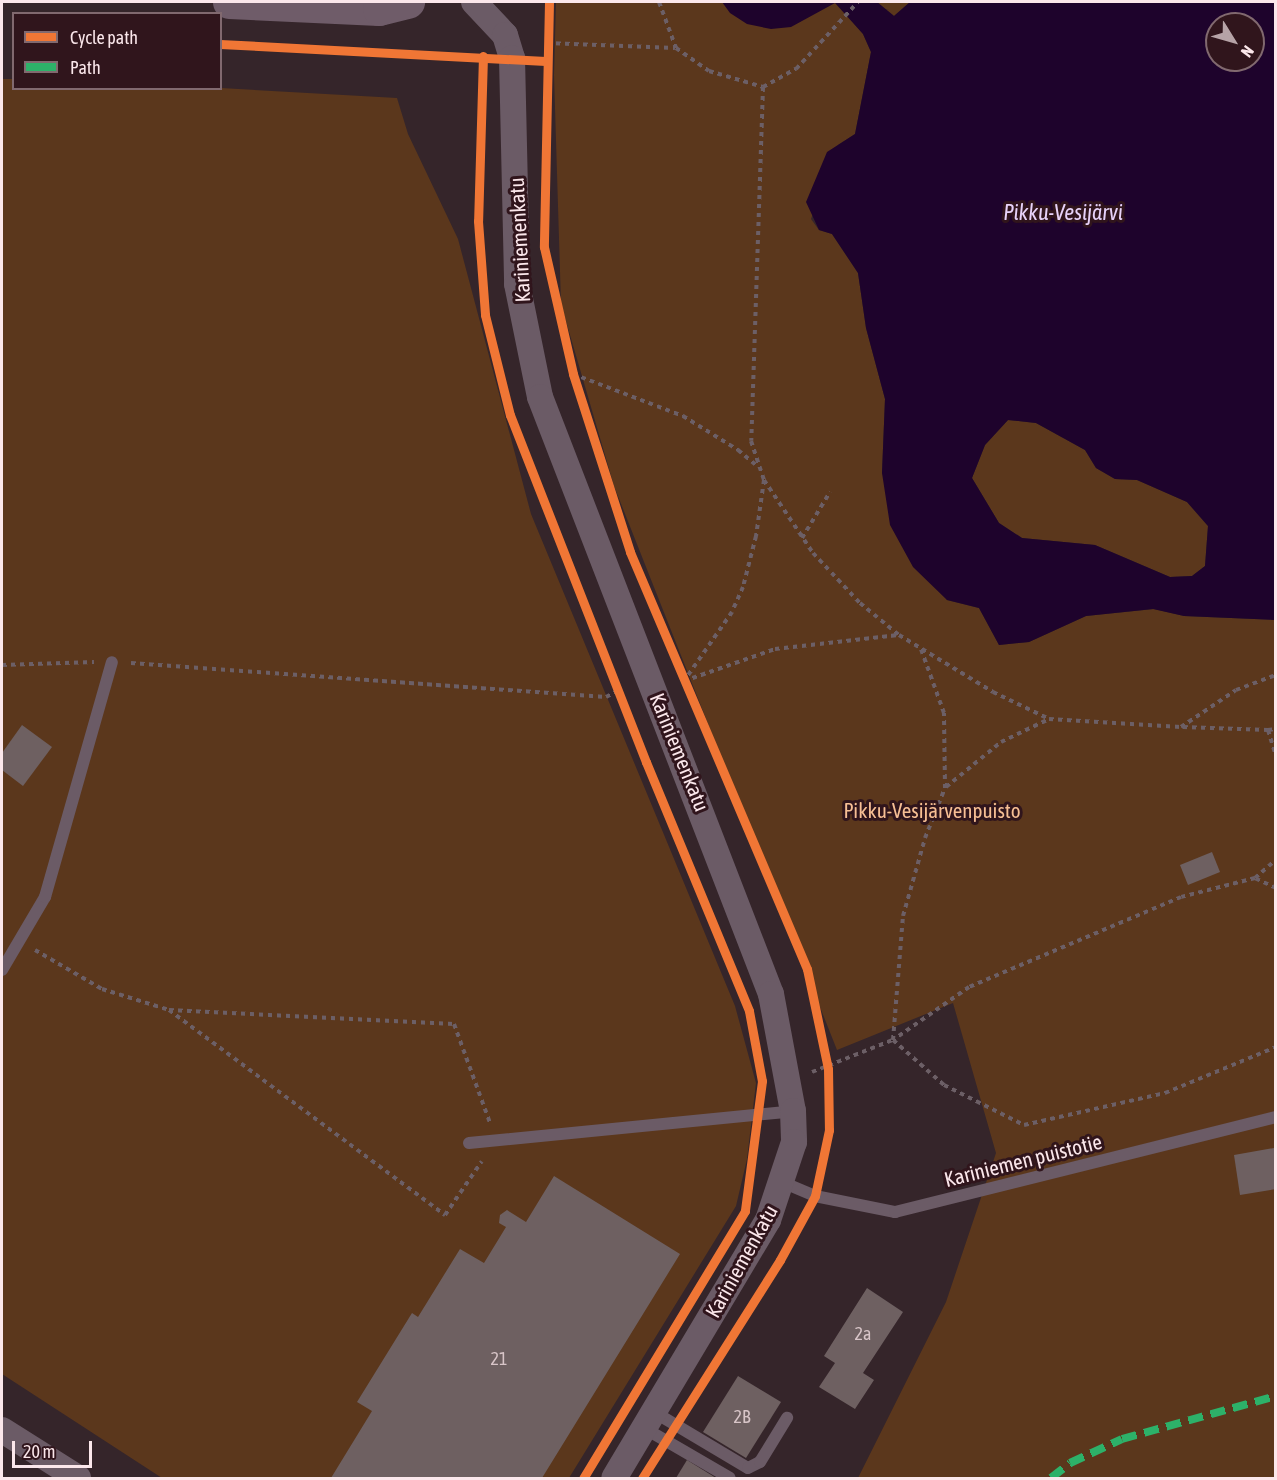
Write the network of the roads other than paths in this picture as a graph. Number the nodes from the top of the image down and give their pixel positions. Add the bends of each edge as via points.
1 (229, 2) edge
2 (408, 2) edge
3 (474, 2) edge
4 (112, 662) road end
5 (2, 970) edge
6 (793, 1111) junction
7 (1275, 1117) edge
8 (469, 1143) dead end
9 (782, 1182) junction
10 (787, 1418) dead end
11 (649, 1420) junction
12 (2, 1430) edge
13 (78, 1479) edge
14 (614, 1479) edge
15 (730, 1479) edge

1 - 2 main road via 362,9
3 - 6 street, Kariniemenkatu via 505,35 512,58 517,285 540,397 771,994
4 - 5 lane via 45,897
6 - 8 lane
6 - 9 street, Kariniemenkatu via 794,1142
7 - 9 lane, Kariniemen puistotie via 895,1212 815,1196
9 - 11 street, Kariniemenkatu via 755,1244
10 - 11 lane via 760,1462 748,1468
11 - 14 street, Kariniemenkatu
11 - 15 lane
12 - 13 street

